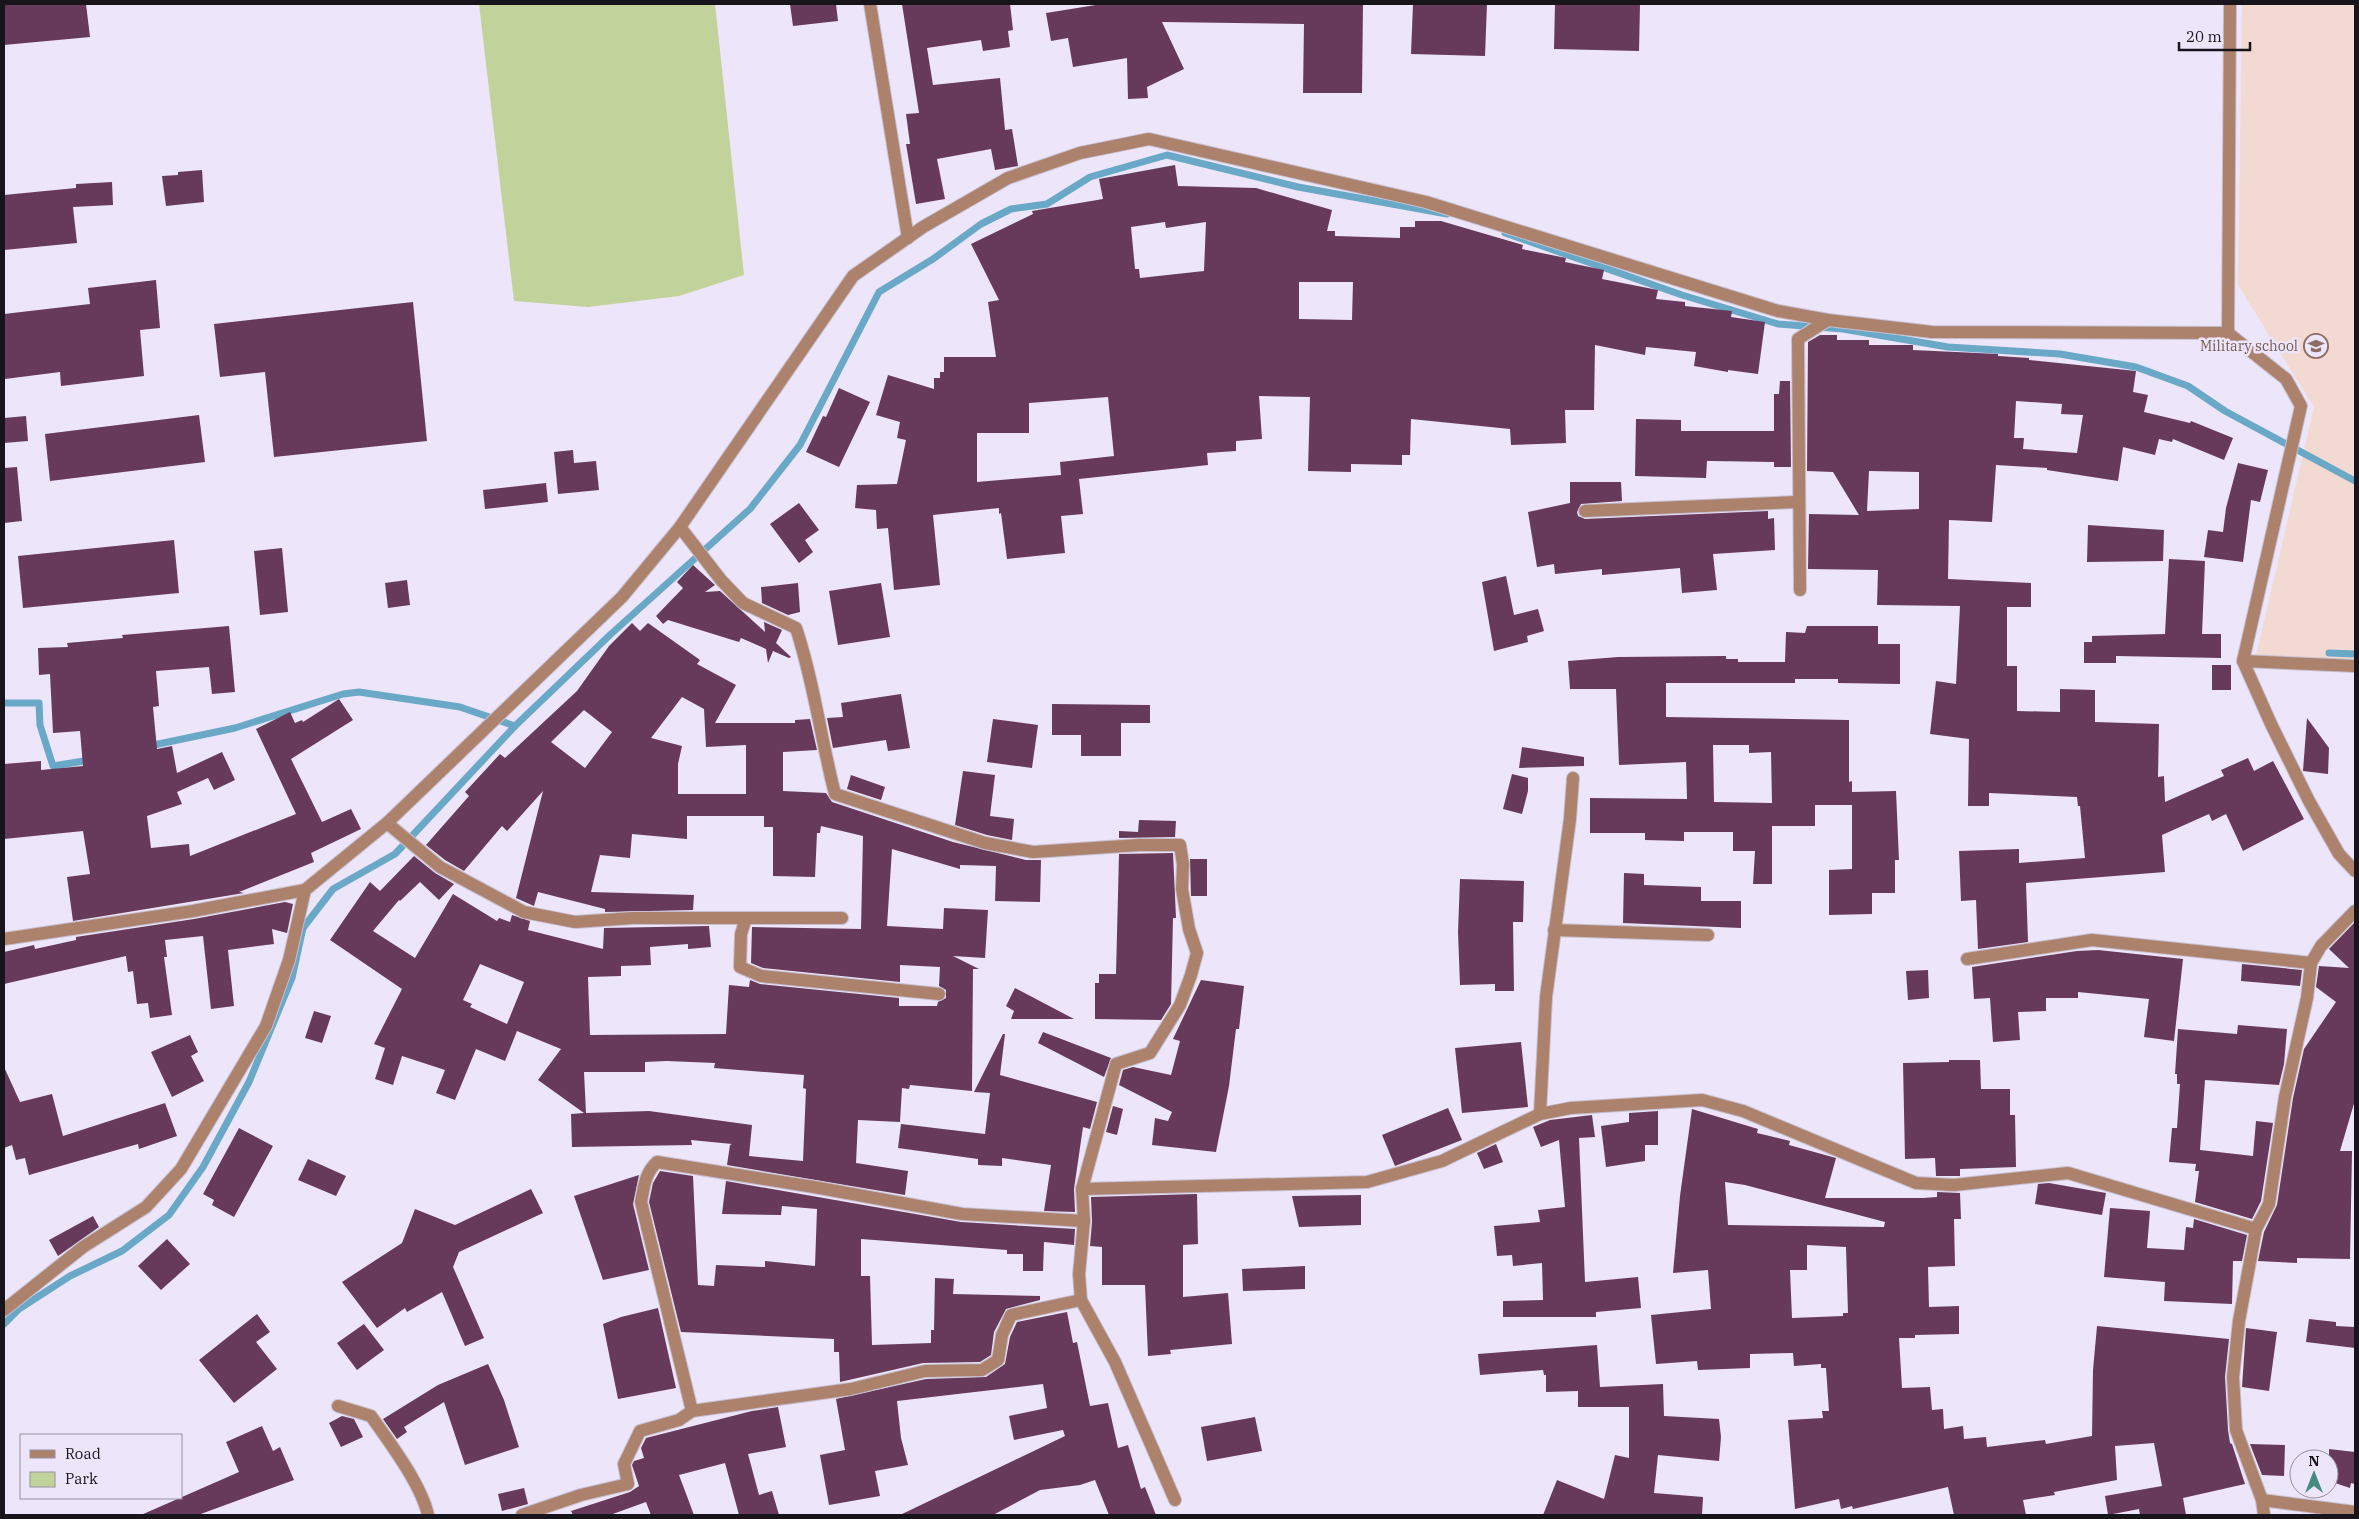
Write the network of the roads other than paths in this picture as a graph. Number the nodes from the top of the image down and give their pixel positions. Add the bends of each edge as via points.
1 (870, 4) edge
2 (2230, 4) edge
3 (908, 238) junction
4 (1828, 320) junction
5 (2228, 333) junction
6 (1798, 502) junction
7 (1585, 511) dead end
8 (680, 527) junction
9 (1800, 590) dead end
10 (2243, 661) junction
11 (2355, 666) edge
12 (1573, 778) dead end
13 (387, 824) junction
14 (2355, 871) edge
15 (305, 890) junction
16 (2355, 911) edge
17 (746, 918) junction
18 (842, 918) dead end
19 (1554, 930) junction
20 (1708, 935) dead end
21 (4, 939) edge
22 (1967, 959) dead end
23 (2311, 963) junction
24 (938, 994) dead end
25 (1540, 1114) junction
26 (1082, 1189) junction
27 (1084, 1221) junction
28 (2256, 1230) junction
29 (1081, 1300) junction
30 (4, 1310) edge
31 (338, 1406) dead end
32 (692, 1411) junction
33 (1175, 1500) dead end
34 (2262, 1500) junction
35 (2355, 1512) edge
36 (428, 1515) edge
37 (522, 1515) edge
38 (2264, 1515) edge

1 - 3 street
2 - 5 street
3 - 4 street via 1008,178 1080,153 1149,139 1426,202 1778,311
3 - 8 street via 853,276
4 - 5 street via 1932,332
4 - 6 street via 1798,339
5 - 10 street via 2286,379 2301,406
6 - 7 street
6 - 9 street
8 - 13 street via 622,597
8 - 26 street via 743,603 796,628 835,794 985,843 1033,852 1180,845 1182,889 1197,952 1192,975 1180,1005 1150,1052 1116,1064
10 - 11 street
10 - 14 street via 2309,801 2340,854
12 - 19 street
13 - 15 street
13 - 17 street via 440,867 524,912 576,922 633,918
15 - 21 street via 193,911
15 - 30 street via 289,960 266,1026 181,1169 146,1208 84,1248
16 - 23 street via 2321,946
17 - 18 street
17 - 24 street via 741,934 740,967 761,976
19 - 20 street
19 - 25 street via 1546,997
22 - 23 street via 2092,940
23 - 28 street via 2307,998 2285,1097 2269,1204
25 - 26 street via 1442,1161 1366,1182
25 - 28 street via 1571,1108 1702,1100 1743,1111 1916,1183 1954,1185 2068,1173
26 - 27 street
27 - 29 street via 1079,1274
27 - 32 street via 962,1214 657,1162 646,1176 641,1202
28 - 34 street via 2239,1321 2233,1377 2236,1430
29 - 32 street via 1011,1315 1002,1335 998,1360 982,1370 925,1371 850,1389
29 - 33 street via 1115,1362
31 - 36 street via 372,1416 400,1458
32 - 37 street via 679,1420 640,1432 624,1464 628,1484 581,1495
34 - 35 street
34 - 38 street

